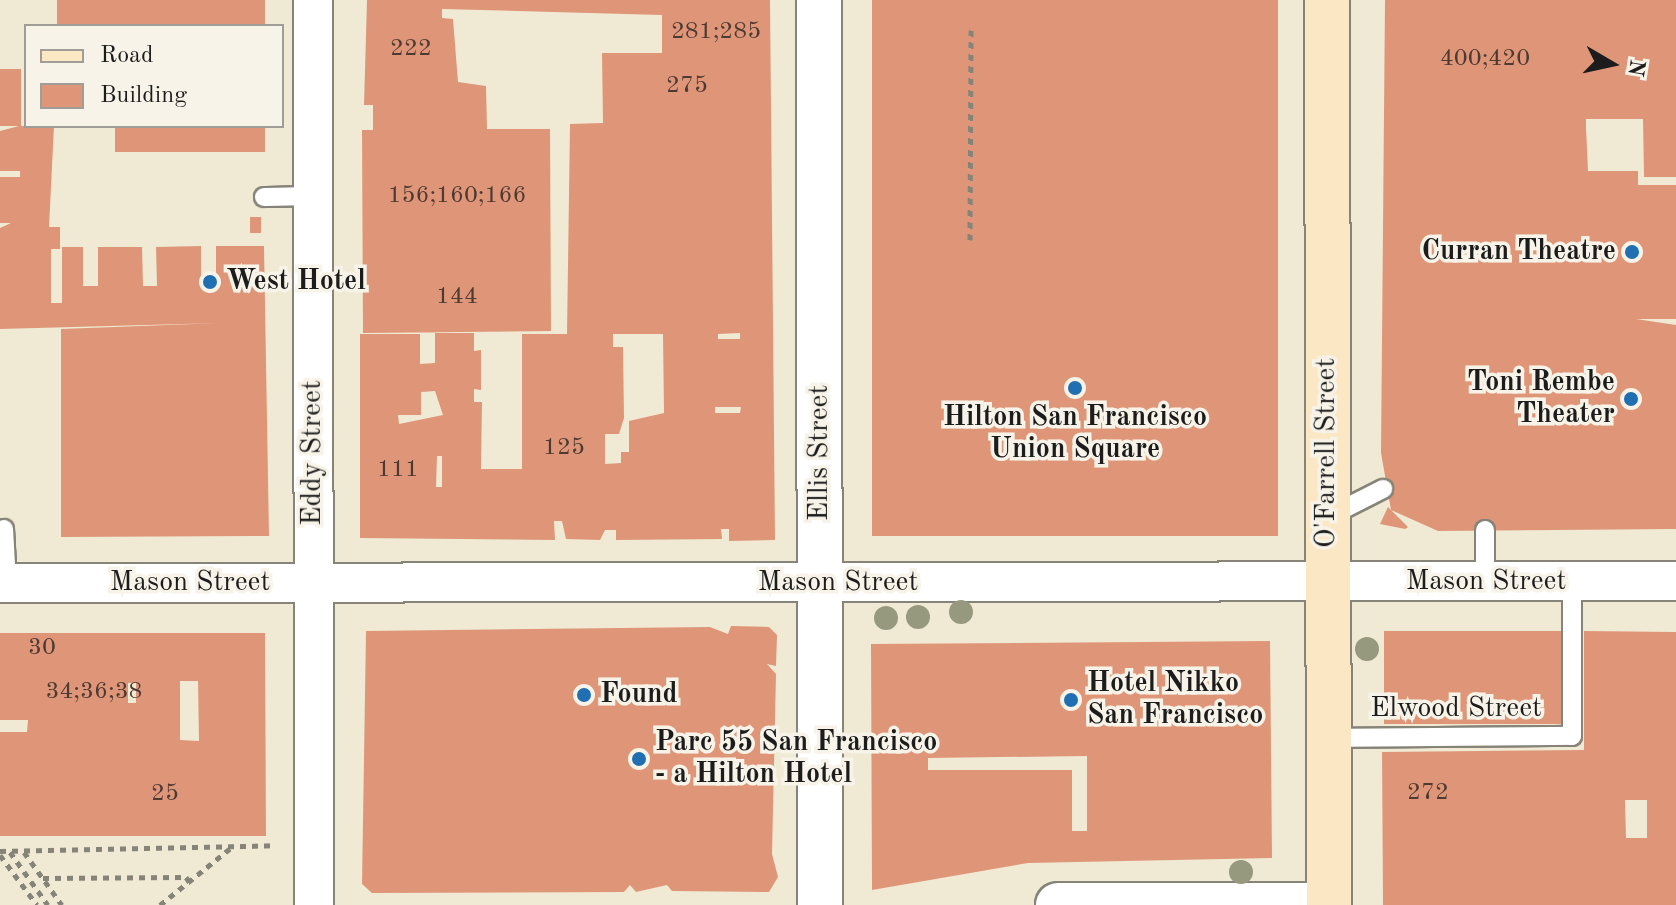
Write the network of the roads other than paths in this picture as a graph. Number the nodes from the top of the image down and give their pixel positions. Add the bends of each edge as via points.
1 (313, 0) edge
2 (819, 0) edge
3 (1327, 0) edge
4 (313, 196) junction
5 (264, 197) dead end
6 (1383, 489) dead end
7 (1328, 518) junction
8 (4, 529) dead end
9 (1485, 530) dead end
10 (1572, 581) junction
11 (1676, 581) edge
12 (1327, 582) junction
13 (1485, 582) junction
14 (3, 583) edge
15 (314, 583) junction
16 (820, 583) junction
17 (1328, 738) junction
18 (314, 905) edge
19 (820, 905) edge
20 (1058, 905) edge
21 (1329, 905) edge

1 - 4 street, Eddy Street
2 - 16 street, Ellis Street
3 - 7 main road, O'Farrell Street
4 - 5 lane
4 - 15 street, Eddy Street
6 - 7 lane
7 - 12 main road, O'Farrell Street
8 - 14 lane
9 - 13 lane
10 - 11 street, Mason Street
10 - 13 street, Mason Street
10 - 17 lane, Elwood Street via 1572,736
12 - 13 street, Mason Street
12 - 16 street, Mason Street
12 - 17 main road, O'Farrell Street
14 - 15 street, Mason Street
15 - 16 street, Mason Street
15 - 18 street, Eddy Street
16 - 19 street, Ellis Street
17 - 21 main road, O'Farrell Street
20 - 21 street

